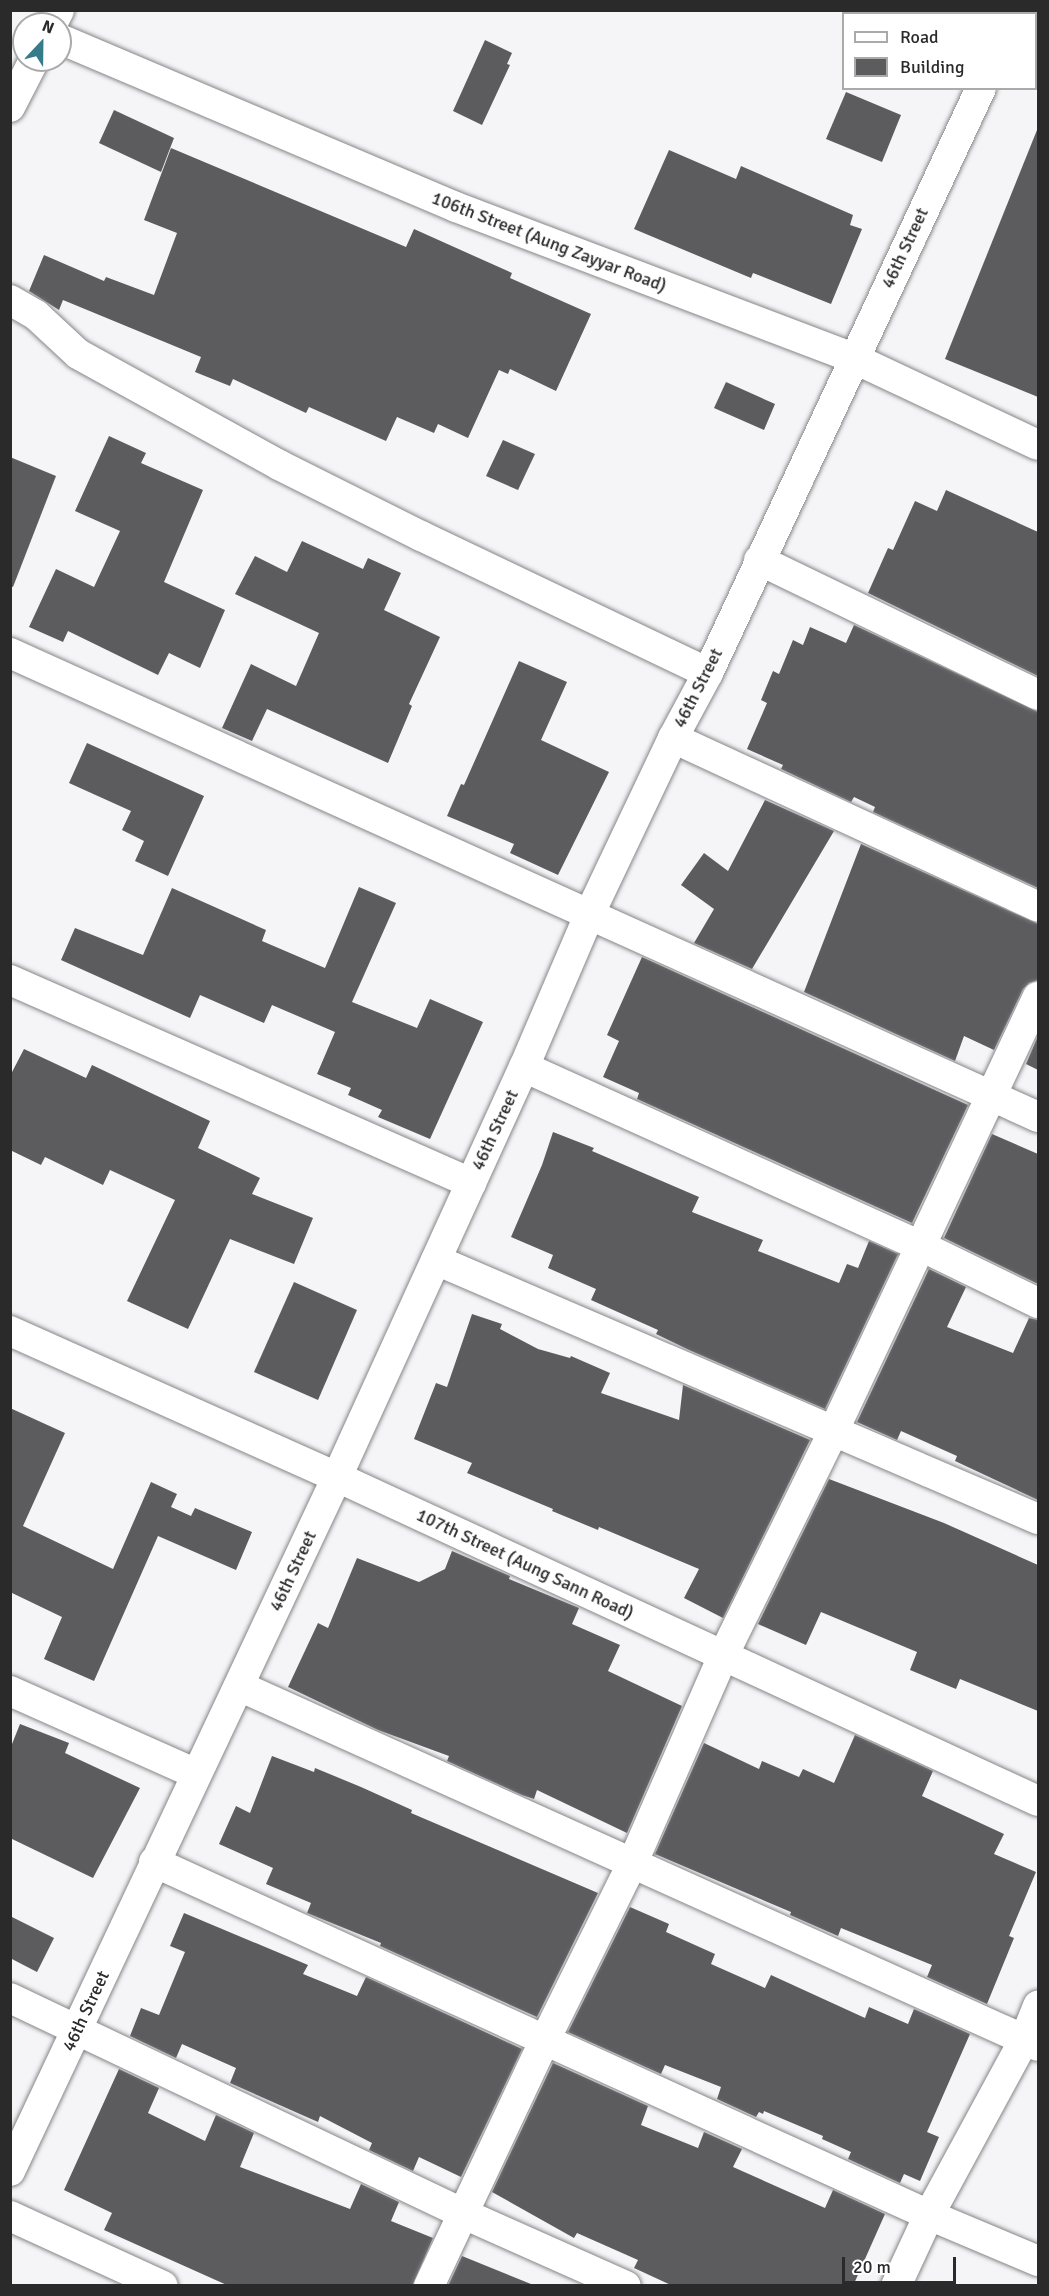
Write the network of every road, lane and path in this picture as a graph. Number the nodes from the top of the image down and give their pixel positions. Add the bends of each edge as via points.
1 (72, 44) edge
2 (28, 72) edge
3 (980, 90) edge
4 (10, 107) edge
5 (10, 300) edge
6 (853, 358) junction
7 (1038, 445) edge
8 (759, 560) junction
9 (10, 652) edge
10 (708, 673) junction
11 (1038, 695) edge
12 (673, 738) junction
13 (1038, 907) edge
14 (590, 913) junction
15 (10, 980) edge
16 (1038, 996) edge
17 (525, 1067) junction
18 (994, 1097) junction
19 (1038, 1117) edge
20 (471, 1183) junction
21 (921, 1246) junction
22 (436, 1260) junction
23 (1038, 1303) edge
24 (10, 1331) edge
25 (833, 1432) junction
26 (337, 1477) junction
27 (1038, 1519) edge
28 (723, 1656) junction
29 (239, 1686) junction
30 (10, 1691) edge
31 (196, 1774) junction
32 (1038, 1801) edge
33 (154, 1862) junction
34 (633, 1862) junction
35 (10, 1998) edge
36 (1038, 2006) edge
37 (76, 2032) junction
38 (545, 2040) junction
39 (1032, 2042) edge
40 (10, 2171) edge
41 (464, 2214) junction
42 (929, 2215) junction
43 (10, 2216) edge
44 (1038, 2262) edge
45 (163, 2286) edge
46 (429, 2286) edge
47 (626, 2286) edge
48 (896, 2286) edge

1 - 6 street, 106th Street (Aung Zayyar Road) via 456,207
2 - 4 street
3 - 6 street, 46th Street
5 - 10 street via 36,315 78,354 279,465
6 - 7 street, 106th Street (Aung Zayyar Road)
6 - 8 street, 46th Street
8 - 10 street, 46th Street
8 - 11 street
9 - 14 street
10 - 12 street, 46th Street
12 - 13 street
12 - 14 street, 46th Street
14 - 17 street, 46th Street
14 - 18 street
15 - 20 street
16 - 18 street
17 - 20 street, 46th Street
17 - 21 street
18 - 19 street
18 - 21 street
20 - 22 street, 46th Street
21 - 23 street
21 - 25 street
22 - 25 street
22 - 26 street, 46th Street
24 - 26 street, 107th Street (Aung Sann Road)
25 - 27 street
25 - 28 street
26 - 28 street, 107th Street (Aung Sann Road)
26 - 29 street, 46th Street
28 - 32 street, 107th Street (Aung Sann Road)
28 - 34 street
29 - 31 street, 46th Street
29 - 34 street
30 - 31 street
31 - 33 street, 46th Street
33 - 37 street, 46th Street
33 - 38 street
34 - 38 street
34 - 39 street
35 - 37 street
36 - 39 street
37 - 40 street, 46th Street
37 - 41 street
38 - 41 street
38 - 42 street
39 - 42 street
41 - 46 street
41 - 47 street
42 - 44 street
42 - 48 street
43 - 45 street

